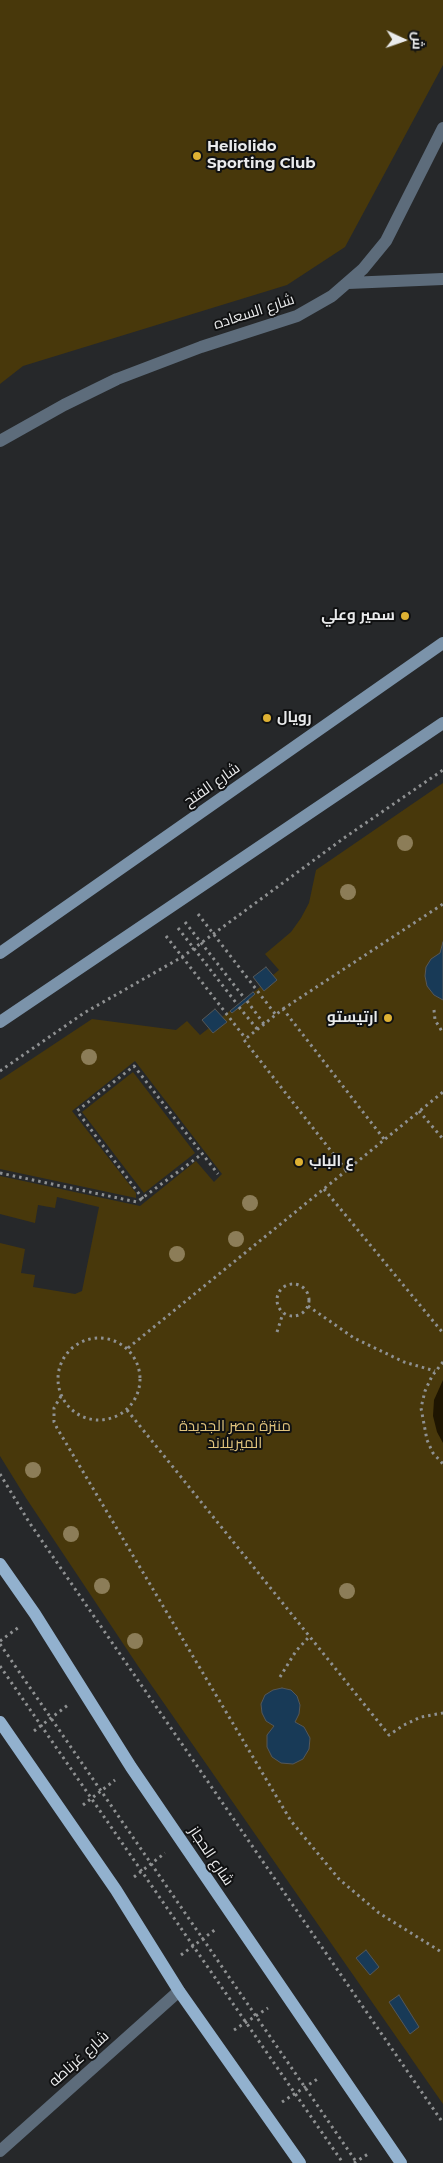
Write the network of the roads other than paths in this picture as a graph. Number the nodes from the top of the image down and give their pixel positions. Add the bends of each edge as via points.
1 (443, 128) edge
2 (443, 279) edge
3 (348, 284) junction
4 (0, 441) edge
5 (443, 643) edge
6 (443, 723) edge
7 (0, 953) edge
8 (0, 1022) edge
9 (0, 1564) edge
10 (0, 1722) edge
11 (179, 1991) junction
12 (0, 2151) edge
13 (300, 2163) edge
14 (401, 2163) edge

1 - 3 street, شارع السعاده via 386,241
2 - 3 street
3 - 4 street, شارع السعاده via 296,316 145,368 64,405
5 - 7 main road, شارع الفتح
6 - 8 main road
9 - 14 main road, شارع الحجاز via 132,1767
10 - 11 main road via 116,1890
11 - 12 street, شارع غرناطه
11 - 13 main road

